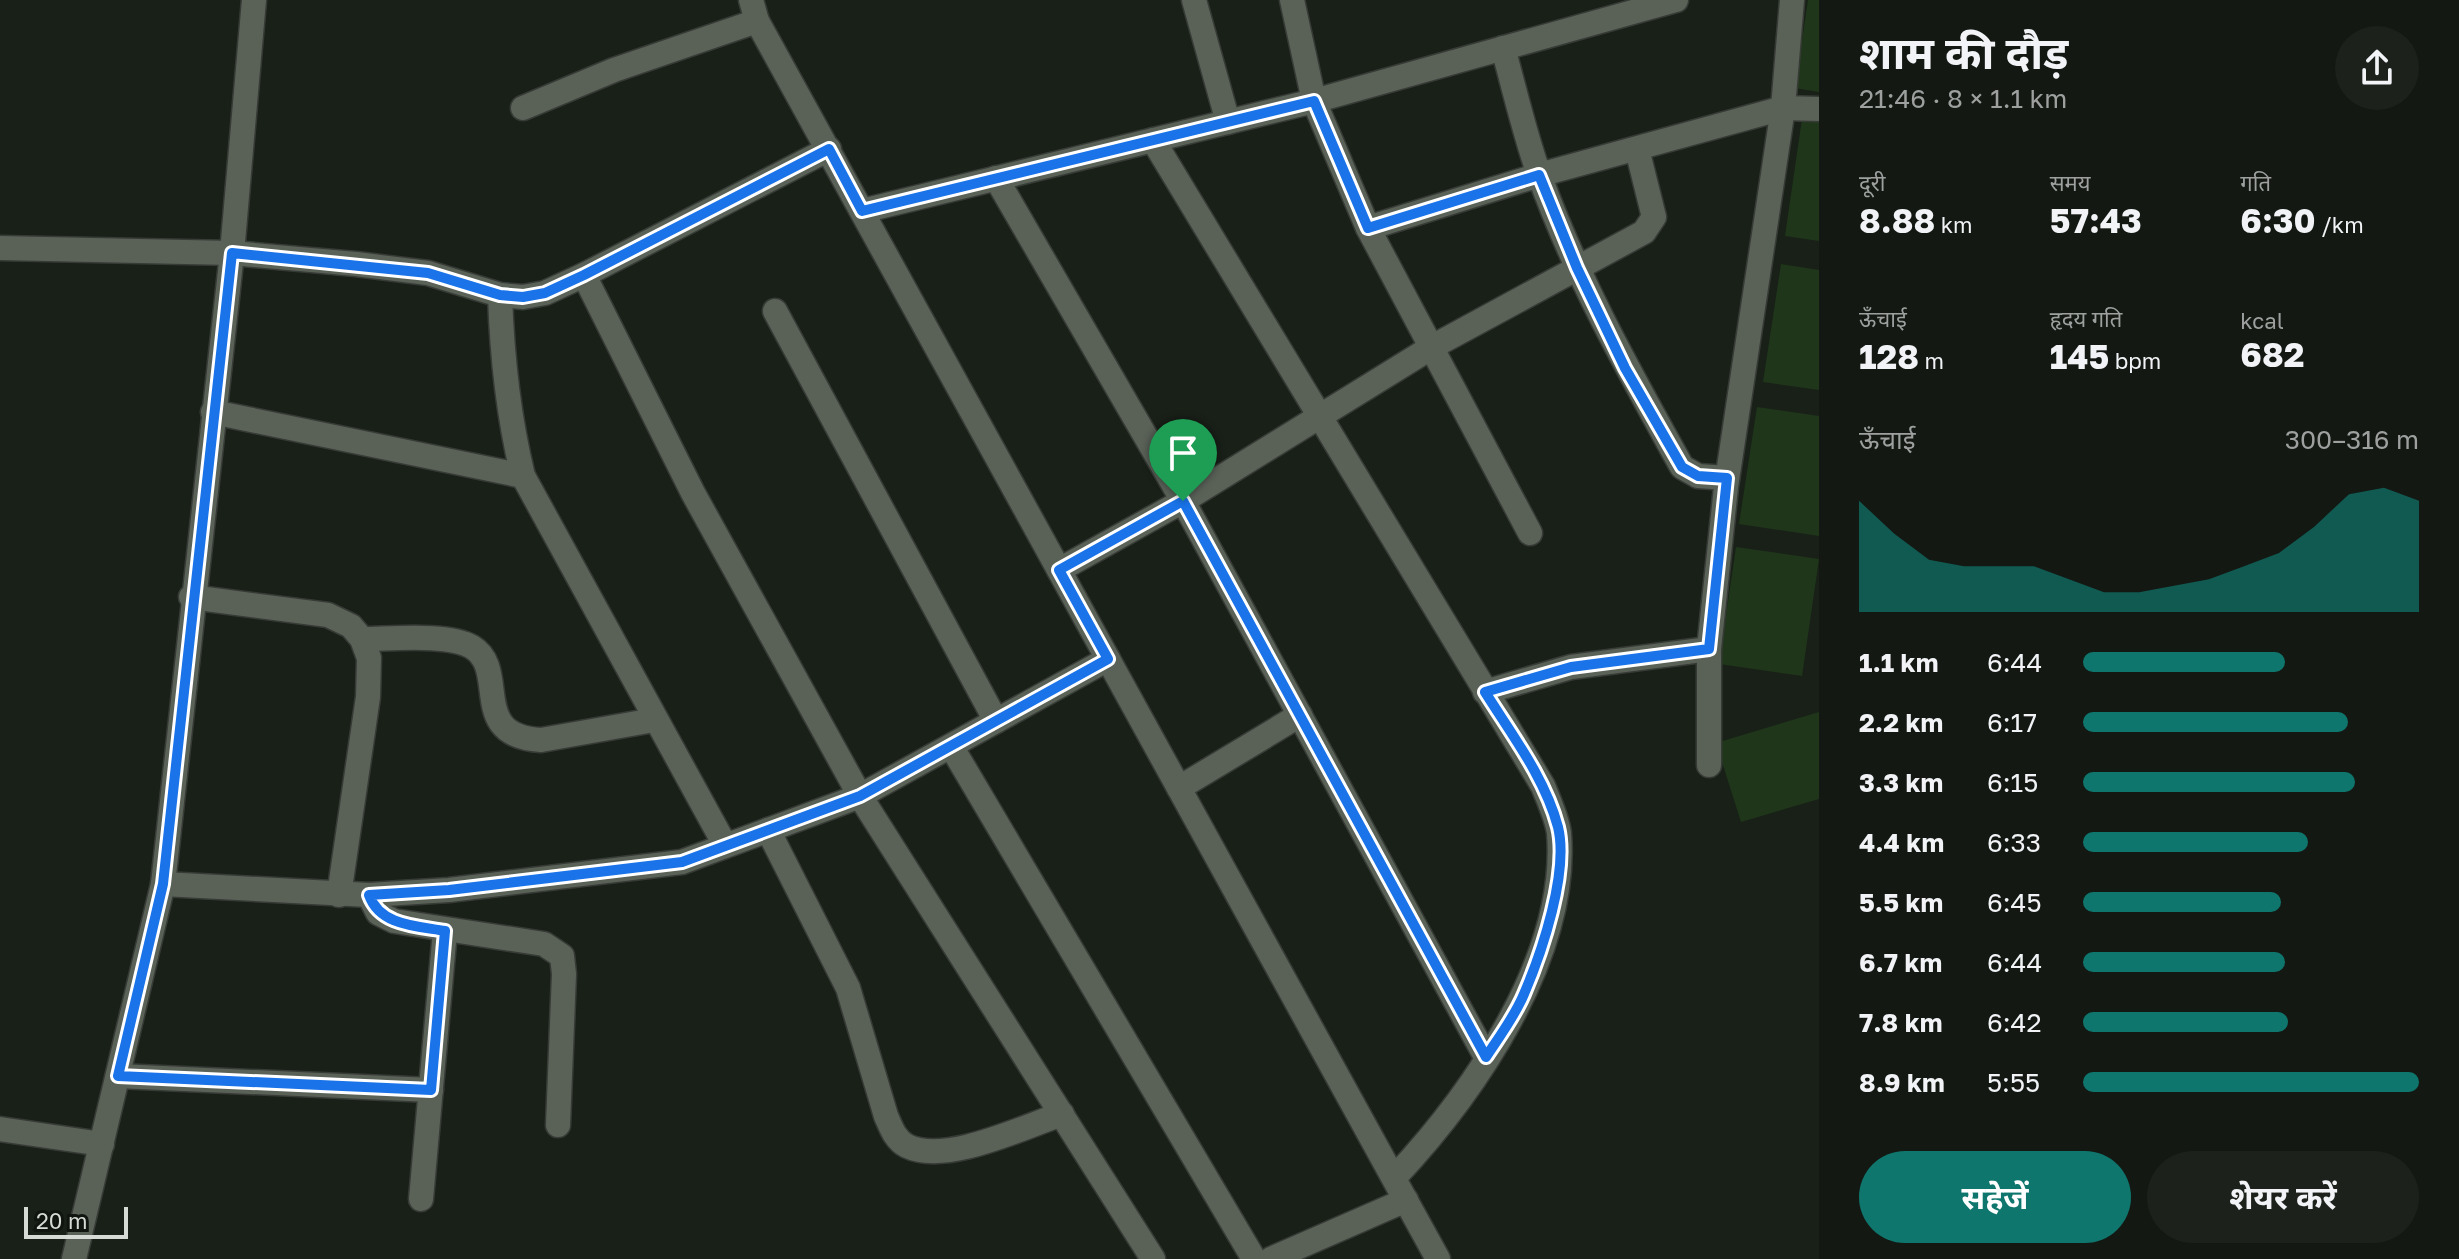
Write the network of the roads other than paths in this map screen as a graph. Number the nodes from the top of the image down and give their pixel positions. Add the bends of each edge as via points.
1 (254, 0) edge
2 (1194, 0) edge
3 (1292, 0) edge
4 (1676, 0) edge
5 (1792, 0) edge
6 (754, 11) edge
7 (1503, 48) junction
8 (1314, 101) junction
9 (523, 108) dead end
10 (1783, 108) junction
11 (1819, 109) edge
12 (1228, 122) junction
13 (1153, 140) junction
14 (829, 149) junction
15 (1637, 149) junction
16 (1539, 175) junction
17 (996, 178) junction
18 (862, 211) junction
19 (1368, 228) junction
20 (0, 248) edge
21 (232, 253) junction
22 (1577, 268) junction
23 (584, 275) junction
24 (500, 295) junction
25 (775, 311) dead end
26 (1432, 347) junction
27 (213, 412) junction
28 (1316, 416) junction
29 (523, 476) junction
30 (1727, 478) junction
31 (1183, 501) junction
32 (1530, 533) dead end
33 (1059, 570) junction
34 (191, 597) junction
35 (362, 639) junction
36 (1709, 649) junction
37 (1108, 659) junction
38 (1485, 692) junction
39 (1300, 715) junction
40 (654, 720) junction
41 (996, 721) junction
42 (951, 746) junction
43 (1709, 765) dead end
44 (1179, 788) junction
45 (860, 796) junction
46 (768, 830) junction
47 (725, 845) junction
48 (163, 884) junction
49 (339, 895) junction
50 (369, 895) junction
51 (445, 931) junction
52 (1486, 1057) junction
53 (118, 1076) junction
54 (431, 1090) junction
55 (1062, 1114) junction
56 (558, 1125) dead end
57 (0, 1129) edge
58 (102, 1144) junction
59 (1394, 1178) junction
60 (421, 1199) dead end
61 (1406, 1200) junction
62 (74, 1259) edge
63 (1153, 1259) edge
64 (1254, 1259) edge
65 (1271, 1259) edge
66 (1438, 1259) edge

1 - 21 street
2 - 12 street
3 - 8 street
4 - 7 street
5 - 10 street
6 - 9 street
6 - 14 street
7 - 8 street
7 - 16 street
8 - 12 street
8 - 19 street
10 - 11 street
10 - 15 street
10 - 30 street
12 - 13 street
13 - 17 street
13 - 28 street
14 - 18 street
14 - 23 street
15 - 16 street
15 - 22 street via 1654,217 1651,225
16 - 19 street
16 - 22 street
17 - 18 street
17 - 31 street
18 - 33 street
19 - 26 street
20 - 21 street
21 - 24 street via 428,273
21 - 27 street
22 - 26 street
22 - 30 street via 1625,368 1682,467 1698,476
23 - 24 street via 545,293
23 - 45 street via 693,493
24 - 29 street via 502,374
25 - 41 street
26 - 28 street
26 - 32 street
27 - 29 street
27 - 34 street
28 - 31 street
28 - 38 street
29 - 40 street
30 - 36 street
31 - 33 street
31 - 39 street
33 - 37 street
34 - 35 street via 328,615 351,626
34 - 48 street
35 - 40 street via 471,646 486,666 501,723 527,739
35 - 49 street via 369,658 368,697
36 - 38 street via 1571,667
36 - 43 street
37 - 41 street
37 - 44 street
38 - 52 street via 1543,786 1559,830 1549,923 1523,996
39 - 44 street
39 - 52 street
40 - 47 street
41 - 42 street
42 - 45 street
42 - 64 street
44 - 59 street
45 - 46 street
45 - 55 street
46 - 47 street
46 - 55 street via 848,988 895,1136 924,1151 961,1149
47 - 50 street via 682,862
48 - 49 street
48 - 53 street
49 - 50 street
50 - 51 street via 378,913 394,921
51 - 54 street
51 - 56 street via 544,944 562,956
52 - 59 street via 1437,1132
53 - 54 street
53 - 58 street
54 - 60 street
55 - 63 street
57 - 58 street
58 - 62 street
59 - 61 street
61 - 65 street
61 - 66 street

